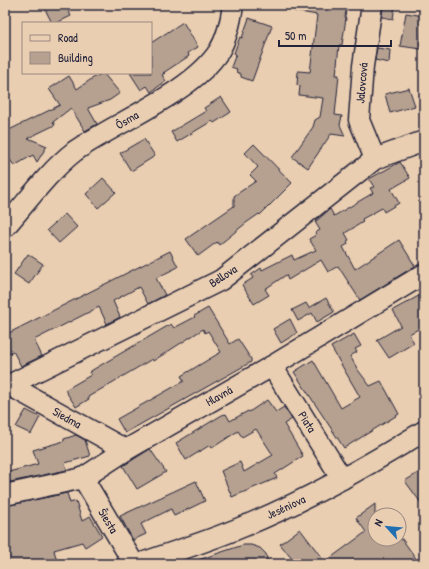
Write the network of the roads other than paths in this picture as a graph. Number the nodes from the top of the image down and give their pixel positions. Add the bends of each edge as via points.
1 (233, 5) edge
2 (372, 5) edge
3 (424, 141) edge
4 (375, 159) junction
5 (5, 227) edge
6 (424, 274) edge
7 (272, 366) junction
8 (7, 386) edge
9 (424, 431) edge
10 (126, 450) junction
11 (83, 478) junction
12 (342, 479) junction
13 (5, 495) edge
14 (134, 564) edge
15 (139, 564) edge

1 - 5 street, Ôsma via 229,27 219,50 206,67 188,82 75,152 55,168
2 - 4 street, Jalovcová via 363,66 360,120
3 - 4 street, Bellova
4 - 8 street, Bellova via 221,280
6 - 7 street, Hlavná
7 - 10 street, Hlavná
7 - 12 street, Piata
8 - 10 street, Siedma
9 - 12 street, Jeséniova
10 - 11 street, Hlavná
11 - 13 street, Hlavná
11 - 14 street, Šiesta
12 - 15 street, Jeséniova via 242,527

